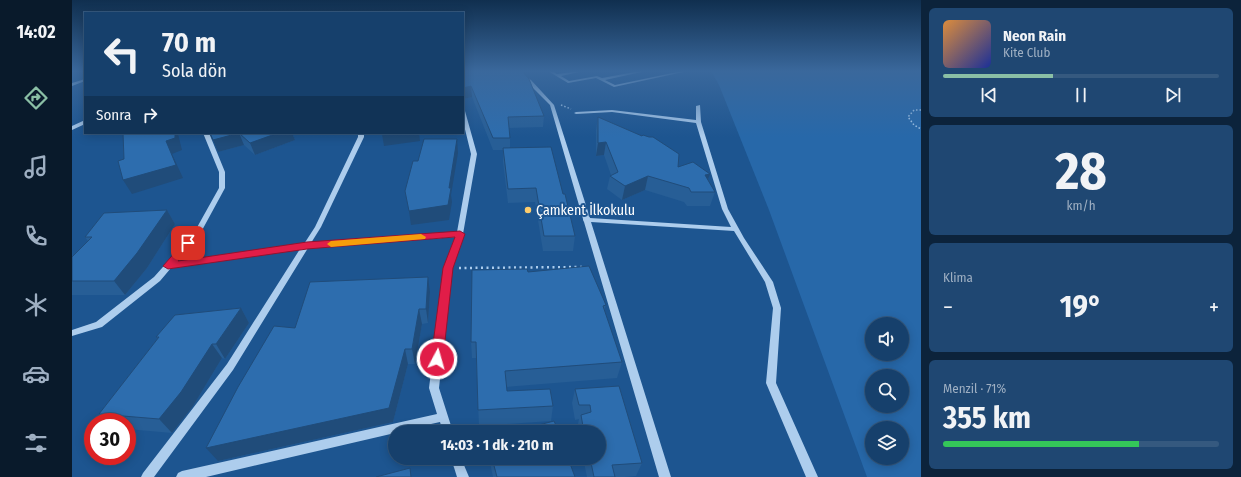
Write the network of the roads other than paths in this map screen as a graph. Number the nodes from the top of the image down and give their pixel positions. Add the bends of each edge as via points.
1 (540, 93) edge
2 (698, 106) dead end
3 (576, 113) road end
4 (464, 115) edge
5 (84, 122) edge
6 (698, 122) junction
7 (72, 128) edge
8 (206, 134) edge
9 (361, 134) edge
10 (586, 220) junction
11 (736, 229) junction
12 (460, 234) junction
13 (307, 246) junction
14 (168, 266) junction
15 (72, 334) edge
16 (443, 416) junction
17 (446, 425) edge
18 (458, 465) edge
19 (147, 477) edge
20 (182, 477) edge
21 (462, 477) edge
22 (665, 477) edge
23 (812, 477) edge

1 - 10 street via 552,106
2 - 6 street
3 - 6 street via 612,111
4 - 12 street via 474,154
5 - 7 street
6 - 11 street via 725,209
8 - 14 street via 222,172 222,188 198,232
9 - 13 street
10 - 11 street
10 - 22 street
11 - 23 street via 769,282 777,308 771,383
12 - 13 street
12 - 16 street via 448,268 434,388
13 - 14 street
13 - 19 street via 230,367
14 - 15 street via 157,279 99,325
16 - 17 street
16 - 20 street
18 - 21 street

